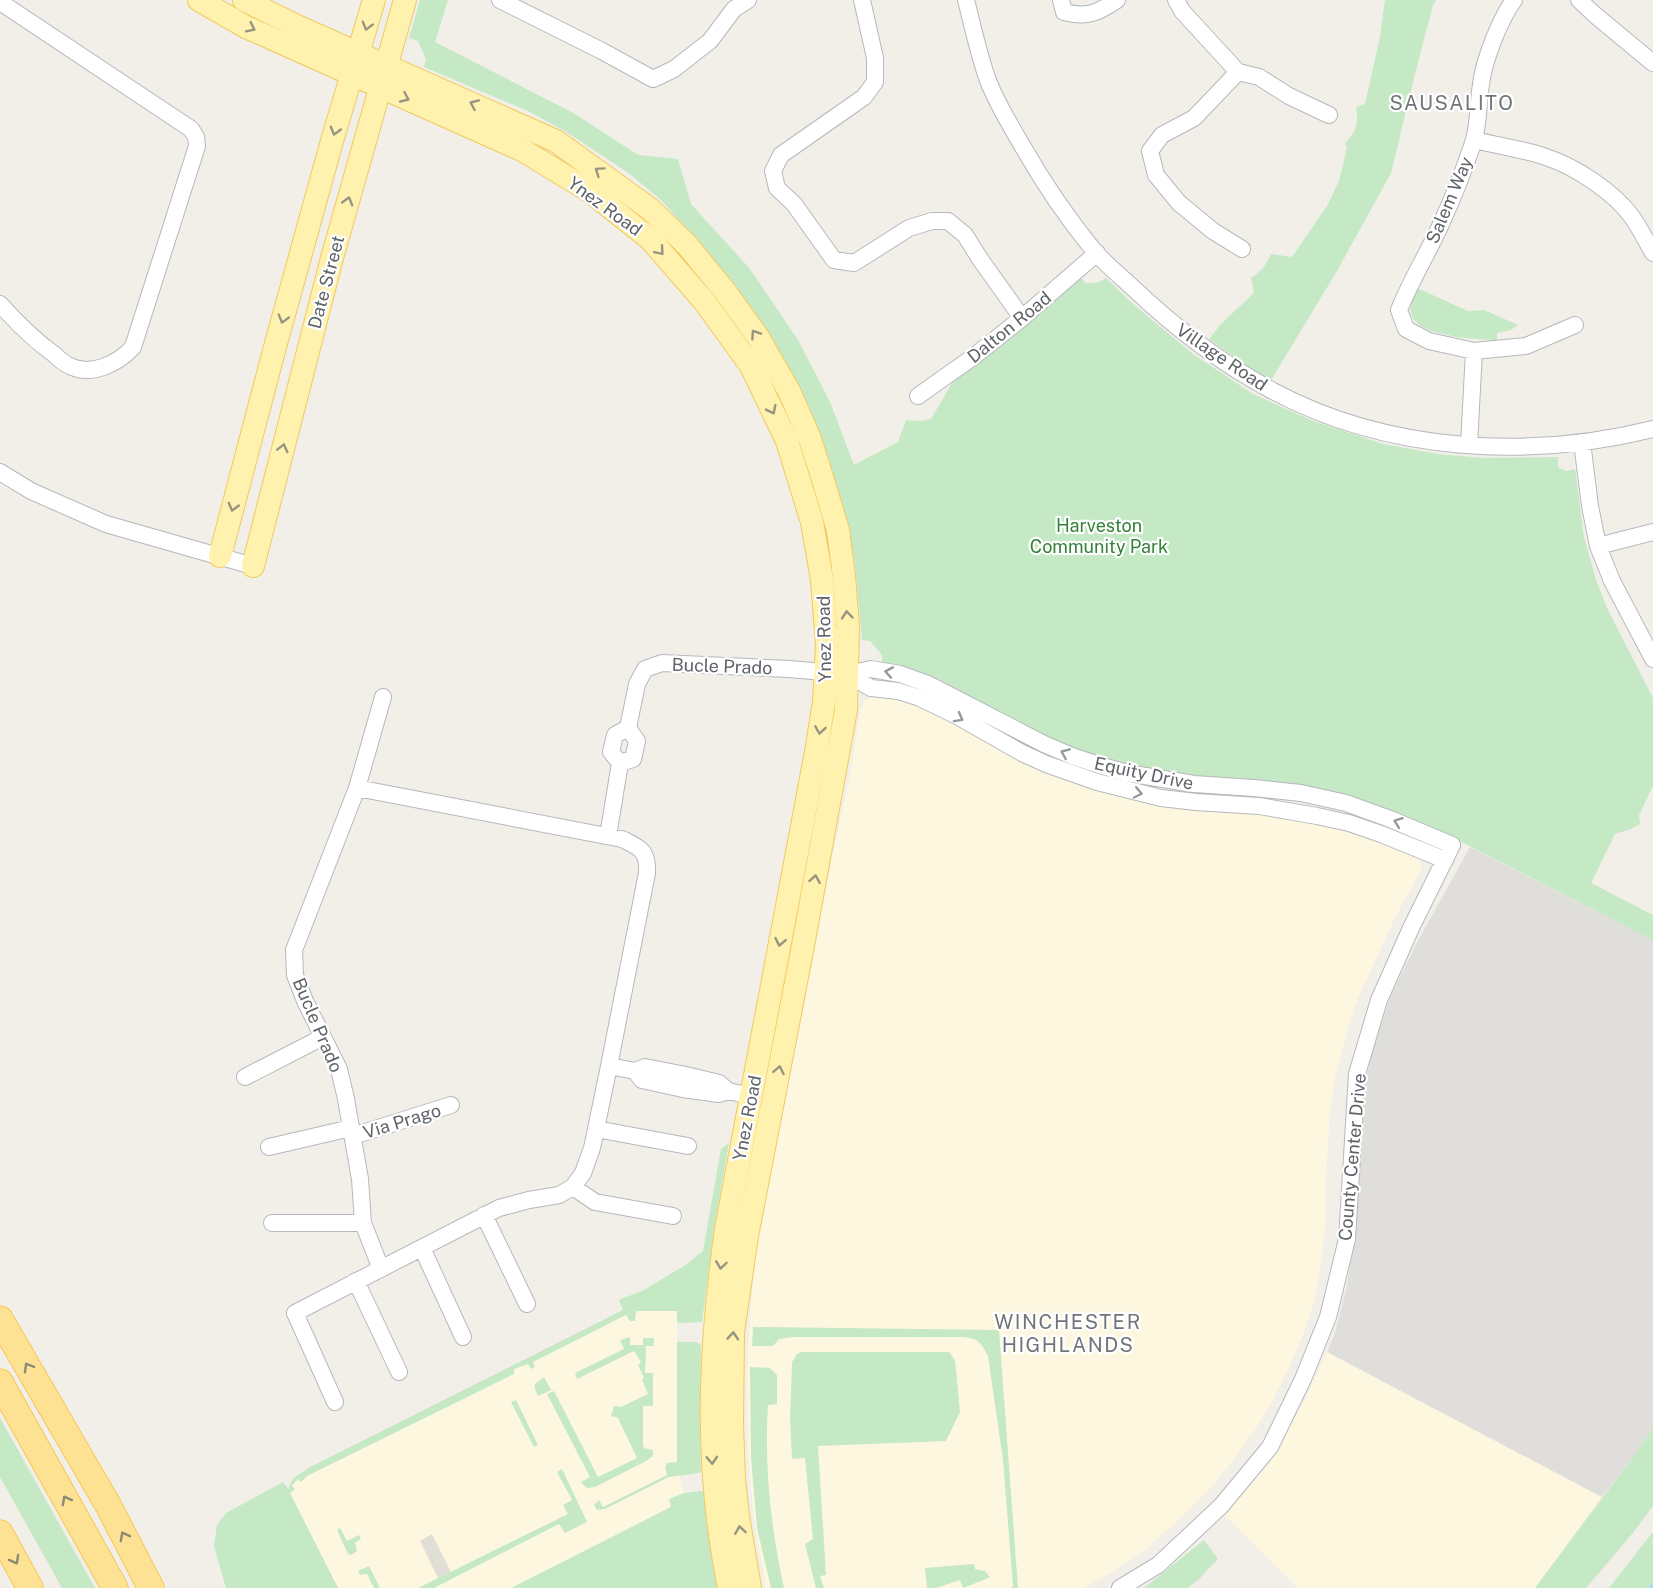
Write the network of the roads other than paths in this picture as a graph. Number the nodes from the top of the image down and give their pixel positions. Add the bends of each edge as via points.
1 (200, 0) edge
2 (244, 0) edge
3 (374, 0) edge
4 (405, 0) edge
5 (500, 0) edge
6 (862, 0) edge
7 (966, 0) edge
8 (1061, 0) edge
9 (1117, 0) edge
10 (1176, 0) edge
11 (1514, 0) edge
12 (1581, 1) edge
13 (0, 2) edge
14 (736, 3) edge
15 (359, 53) junction
16 (1652, 60) edge
17 (386, 64) junction
18 (1238, 72) junction
19 (352, 75) junction
20 (380, 87) junction
21 (1329, 115) dead end
22 (1474, 140) junction
23 (1242, 249) dead end
24 (1096, 253) junction
25 (1653, 253) edge
26 (0, 304) edge
27 (1023, 318) junction
28 (1575, 325) dead end
29 (1474, 351) junction
30 (918, 396) dead end
31 (1653, 429) edge
32 (1582, 442) junction
33 (1469, 445) junction
34 (0, 472) edge
35 (1653, 532) edge
36 (1598, 546) junction
37 (220, 556) junction
38 (253, 566) joint
39 (1653, 659) edge
40 (837, 673) junction
41 (383, 698) dead end
42 (357, 788) junction
43 (608, 836) junction
44 (1452, 845) joint
45 (1445, 860) junction
46 (323, 1037) junction
47 (609, 1066) junction
48 (245, 1077) dead end
49 (751, 1096) junction
50 (451, 1105) dead end
51 (596, 1129) junction
52 (352, 1132) junction
53 (688, 1146) dead end
54 (269, 1147) dead end
55 (760, 1169) junction
56 (573, 1187) junction
57 (484, 1215) junction
58 (673, 1216) dead end
59 (272, 1223) dead end
60 (363, 1223) junction
61 (422, 1248) junction
62 (381, 1269) junction
63 (356, 1281) junction
64 (527, 1304) dead end
65 (0, 1318) edge
66 (463, 1337) dead end
67 (399, 1372) dead end
68 (0, 1383) edge
69 (335, 1402) dead end
70 (0, 1533) edge
71 (30, 1588) edge
72 (115, 1588) edge
73 (151, 1588) edge
74 (729, 1588) edge
75 (750, 1588) edge
76 (1120, 1588) edge

1 -> 19 main road, Ynez Road via 246,27
2 - 15 main road, Ynez Road
3 -> 15 main road, Date Street
4 - 17 main road, Date Street
5 - 14 street via 653,79 674,69 710,41
6 - 27 street via 875,58 875,82 864,97 781,155 773,171 777,188 794,204 834,260 854,263 909,228 932,220 948,221 965,235
7 - 24 street, Village Road via 989,83 1009,125 1062,209
8 - 9 street via 1064,12 1078,15 1098,12
10 - 18 street
11 - 22 street, Salem Way via 1505,12 1481,82
12 - 16 street
13 - 26 street via 191,129 197,146 133,347 124,356 100,368 71,367 19,326
15 - 17 main road, Ynez Road
15 - 19 main road, Date Street
17 - 20 main road, Date Street
40 -> 17 main road, Ynez Road via 848,626 838,530 810,439 789,391 758,337 724,290 650,208 556,141
18 - 21 street via 1259,77
18 - 23 street via 1194,118 1162,135 1150,151 1156,175 1179,203
19 - 20 main road, Ynez Road
19 -> 37 main road, Date Street
38 -> 20 main road, Date Street
20 -> 40 main road, Ynez Road via 524,151 591,192 650,238 704,301 751,366 787,441 812,522 827,645
22 - 25 street via 1545,157 1586,177 1632,217
22 - 29 street, Salem Way via 1456,190 1399,310 1406,329 1429,340
24 - 27 street, Dalton Road
24 - 33 street, Village Road via 1188,337 1273,391 1349,423 1427,441
27 - 30 street, Dalton Road
28 - 29 street via 1526,346
29 - 33 street
31 - 32 street, Village Road
32 - 33 street, Village Road
32 - 36 street
34 - 37 street via 106,524
35 - 36 street
36 - 39 street
37 - 38 street
40 - 43 street, Bucle Prado via 662,663 645,669 637,684 628,728 637,741 633,759 620,763
44 -> 40 street, Equity Drive via 1346,803 1301,793 1194,784 1118,770 1044,744 928,684 900,674 871,669
40 -> 45 street, Equity Drive via 871,688 920,698 1022,753 1097,782 1161,798 1260,806 1317,816 1381,834
40 -> 49 main road, Ynez Road via 824,702
55 -> 40 main road, Ynez Road via 846,710
41 - 42 street, Bucle Prado
42 - 43 street
42 - 46 street, Bucle Prado via 294,950 295,975
43 - 47 street via 641,848 648,860
44 - 45 street, County Center Drive
45 - 76 street, County Center Drive via 1379,1000 1357,1074 1347,1239 1328,1317 1303,1379 1270,1447 1221,1506 1158,1565
46 - 48 street
46 - 52 street, Bucle Prado via 339,1069
47 - 49 street via 635,1071 642,1080 657,1076 718,1094 728,1091
47 - 51 street
49 - 55 main road via 762,1105 753,1157
49 -> 74 main road, Ynez Road via 726,1228 712,1358 711,1455
50 - 52 street, Via Prago
51 - 53 street
51 - 56 street via 583,1173
52 - 54 street, Via Prago
52 - 60 street, Bucle Prado
75 -> 55 main road, Ynez Road via 734,1479 732,1360 747,1236
56 - 57 street via 559,1195 519,1202
56 - 58 street via 595,1202
57 - 61 street
57 - 64 street
59 - 60 street
60 - 62 street, Bucle Prado
61 - 62 street
61 - 66 street
62 - 63 street
63 - 67 street
63 - 69 street via 295,1313
73 -> 65 highway via 108,1504
72 -> 68 highway
70 -> 71 highway

